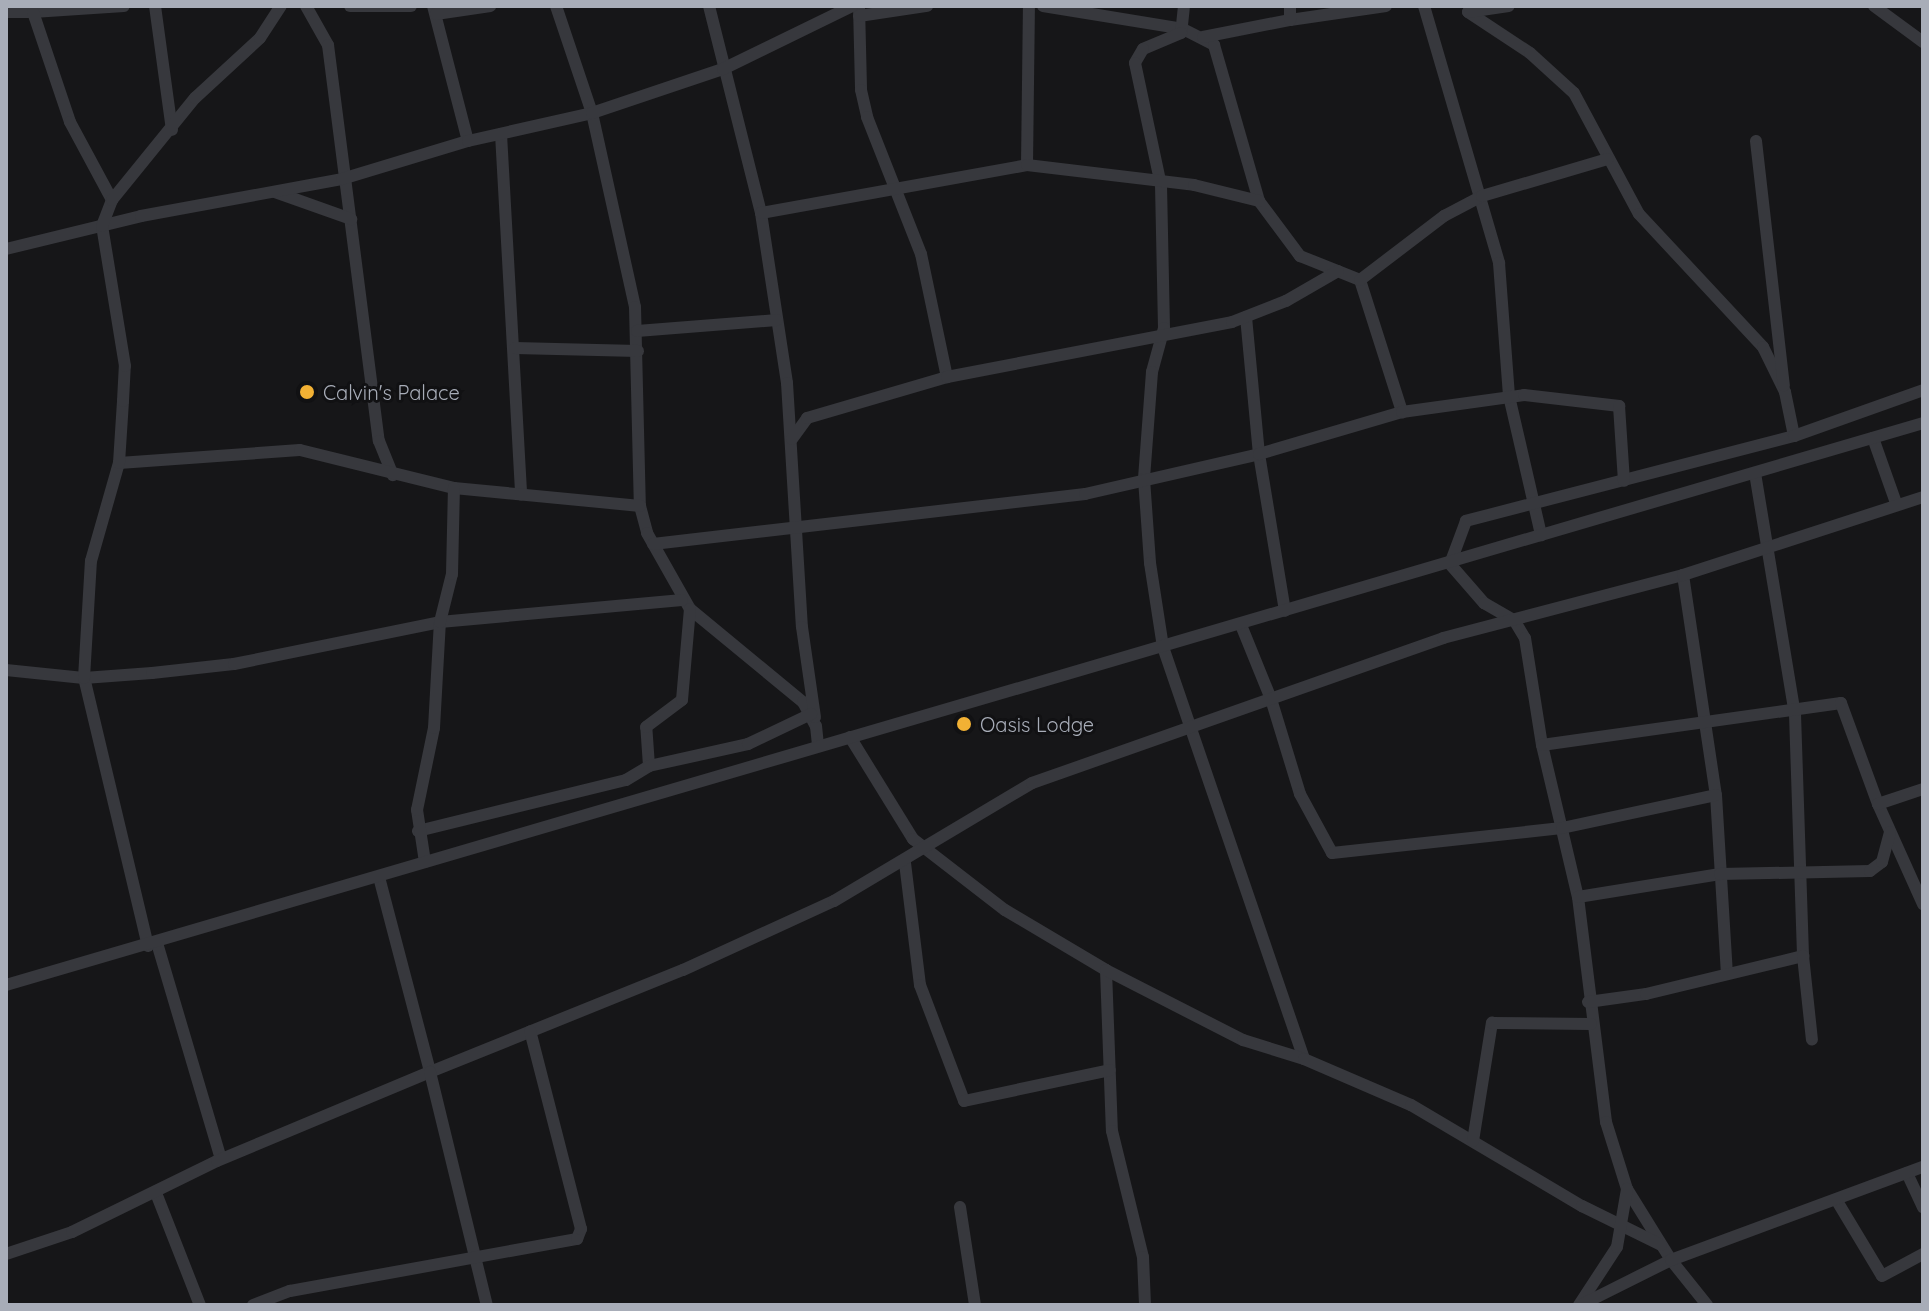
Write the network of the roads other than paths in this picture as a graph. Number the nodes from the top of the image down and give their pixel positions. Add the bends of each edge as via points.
1 (124, 6) edge
2 (155, 6) edge
3 (281, 6) edge
4 (306, 6) edge
5 (350, 6) edge
6 (411, 6) edge
7 (490, 6) edge
8 (556, 6) edge
9 (709, 6) edge
10 (927, 6) edge
11 (1029, 6) edge
12 (1043, 6) edge
13 (1184, 6) edge
14 (1290, 6) edge
15 (1386, 6) edge
16 (1424, 6) edge
17 (1509, 6) edge
18 (1874, 6) edge
19 (32, 9) edge
20 (856, 9) edge
21 (435, 10) edge
22 (6, 12) edge
23 (1290, 20) junction
24 (1183, 29) junction
25 (1203, 37) junction
26 (1923, 42) edge
27 (723, 69) junction
28 (592, 113) junction
29 (172, 130) junction
30 (501, 134) junction
31 (468, 141) junction
32 (1756, 141) dead end
33 (1608, 159) junction
34 (1027, 165) junction
35 (342, 179) junction
36 (1161, 185) junction
37 (894, 187) junction
38 (273, 192) junction
39 (1482, 196) junction
40 (112, 200) junction
41 (1259, 201) junction
42 (761, 213) junction
43 (351, 219) junction
44 (102, 226) junction
45 (6, 249) edge
46 (1339, 270) junction
47 (1360, 280) junction
48 (1246, 317) junction
49 (777, 320) junction
50 (637, 331) junction
51 (1161, 338) junction
52 (515, 348) junction
53 (638, 351) junction
54 (947, 377) junction
55 (1923, 390) edge
56 (1785, 392) junction
57 (1509, 396) junction
58 (1402, 412) junction
59 (1923, 423) edge
60 (1794, 436) junction
61 (1873, 438) junction
62 (792, 439) junction
63 (1259, 454) junction
64 (119, 463) junction
65 (1755, 473) junction
66 (393, 475) junction
67 (1144, 479) junction
68 (1624, 481) junction
69 (454, 488) junction
70 (521, 494) junction
71 (1923, 497) edge
72 (1896, 503) junction
73 (1533, 504) junction
74 (640, 506) junction
75 (798, 529) junction
76 (1541, 535) junction
77 (653, 544) junction
78 (1769, 546) junction
79 (1450, 564) junction
80 (1683, 575) junction
81 (686, 604) junction
82 (1285, 611) junction
83 (1514, 620) junction
84 (440, 622) junction
85 (1241, 625) junction
86 (1163, 647) junction
87 (6, 670) edge
88 (84, 678) junction
89 (1271, 699) junction
90 (1795, 714) junction
91 (814, 720) junction
92 (1188, 727) junction
93 (1703, 727) junction
94 (850, 737) junction
95 (1542, 745) junction
96 (818, 746) junction
97 (649, 766) junction
98 (1923, 789) edge
99 (1716, 795) junction
100 (1878, 804) junction
101 (1562, 828) junction
102 (418, 831) junction
103 (1890, 832) junction
104 (923, 847) junction
105 (425, 862) junction
106 (905, 863) junction
107 (1720, 874) junction
108 (1798, 874) junction
109 (379, 877) junction
110 (1578, 897) junction
111 (1923, 904) edge
112 (152, 944) junction
113 (1803, 956) junction
114 (1106, 970) junction
115 (1727, 974) junction
116 (6, 985) edge
117 (1588, 1002) junction
118 (1591, 1024) junction
119 (530, 1031) junction
120 (1812, 1040) dead end
121 (1304, 1059) junction
122 (1110, 1070) junction
123 (430, 1072) junction
124 (1473, 1141) junction
125 (221, 1159) junction
126 (1923, 1167) edge
127 (1907, 1173) junction
128 (1627, 1189) junction
129 (156, 1193) junction
130 (1837, 1201) junction
131 (960, 1207) dead end
132 (1923, 1208) edge
133 (1624, 1228) junction
134 (1661, 1245) junction
135 (6, 1254) edge
136 (1923, 1254) edge
137 (472, 1257) junction
138 (1671, 1260) junction
139 (200, 1305) edge
140 (253, 1305) edge
141 (487, 1305) edge
142 (975, 1305) edge
143 (1145, 1305) edge
144 (1580, 1305) edge
145 (1707, 1305) edge

1 - 19 street
2 - 29 street
3 - 29 street via 260,38 195,98
4 - 35 street via 328,45
5 - 6 street
7 - 21 street
8 - 28 street
9 - 27 street
10 - 20 street
11 - 34 street
12 - 24 street
13 - 24 street
14 - 23 street
15 - 23 street
16 - 39 street
17 - 33 street via 1468,12 1559,77 1587,114
18 - 26 street
19 - 22 street
19 - 40 street via 70,122
20 - 27 street
20 - 37 street via 861,90
21 - 31 street
23 - 25 street
24 - 25 street
24 - 36 street via 1143,49 1135,63
25 - 41 street via 1219,53
27 - 28 street
27 - 42 street
28 - 30 street
28 - 50 street
29 - 40 street
30 - 31 street
30 - 52 street
31 - 35 street
32 - 56 street
33 - 39 street
33 - 56 street via 1660,240 1752,332
34 - 36 street
34 - 37 street
35 - 38 street
35 - 43 street
36 - 41 street via 1194,185
36 - 51 street
37 - 42 street
37 - 54 street via 921,254
38 - 43 street
38 - 44 street
39 - 47 street via 1444,216
39 - 57 street via 1499,263
40 - 44 street
41 - 46 street via 1300,256
42 - 49 street
43 - 66 street via 379,441
44 - 45 street
44 - 64 street via 125,366
46 - 47 street
46 - 48 street
47 - 58 street
48 - 51 street
48 - 63 street
49 - 50 street
49 - 62 street
50 - 53 street
51 - 54 street
51 - 67 street via 1152,372
52 - 53 street
52 - 70 street
53 - 74 street
54 - 62 street via 807,418
55 - 60 street
56 - 60 street
57 - 58 street
57 - 68 street via 1619,406
57 - 73 street
58 - 63 street
59 - 61 street
60 - 68 street
61 - 65 street
61 - 72 street
62 - 75 street
63 - 67 street
63 - 82 street
64 - 66 street via 300,450
64 - 88 street via 93,545
65 - 76 street
65 - 78 street
66 - 69 street
67 - 75 street via 1063,498
67 - 86 street
68 - 73 street
69 - 70 street
69 - 84 street via 452,574
70 - 74 street
71 - 72 street
72 - 78 street
73 - 76 street
73 - 79 street via 1466,521
74 - 77 street
75 - 77 street
75 - 91 street via 802,627
76 - 79 street
77 - 81 street
78 - 80 street
78 - 90 street
79 - 82 street
79 - 83 street via 1484,603
80 - 83 street
80 - 93 street
81 - 84 street
81 - 91 street via 795,694
81 - 97 street via 682,700 646,727
82 - 85 street
83 - 89 street via 1443,638
83 - 95 street via 1529,653
84 - 88 street via 234,664
84 - 102 street via 434,728 417,810
85 - 86 street
85 - 89 street
86 - 92 street
86 - 94 street
87 - 88 street
88 - 112 street
89 - 92 street
89 - 101 street via 1300,794 1332,853
90 - 93 street
90 - 100 street via 1841,703
90 - 108 street
91 - 96 street
91 - 97 street via 748,744
92 - 104 street via 1032,783
92 - 121 street
93 - 95 street
93 - 99 street
94 - 96 street
94 - 104 street via 905,830
95 - 101 street
96 - 105 street
97 - 102 street via 626,780
98 - 100 street
99 - 101 street
99 - 107 street
100 - 103 street
101 - 110 street
102 - 105 street
103 - 108 street via 1882,862 1874,870
103 - 111 street
104 - 106 street
104 - 114 street via 1005,910
105 - 109 street
106 - 119 street via 697,964
106 - 122 street via 920,985 964,1101
107 - 108 street
107 - 110 street
107 - 115 street
108 - 113 street
109 - 112 street
109 - 123 street
110 - 117 street
112 - 116 street
112 - 125 street
113 - 115 street
113 - 120 street
114 - 121 street via 1243,1040
114 - 122 street
115 - 117 street
117 - 118 street
118 - 124 street via 1492,1023
118 - 128 street via 1606,1122
119 - 123 street
119 - 137 street via 580,1235 570,1244
121 - 124 street via 1411,1105
122 - 143 street via 1112,1131 1143,1257
123 - 125 street
123 - 137 street
124 - 133 street
125 - 129 street
126 - 127 street
127 - 130 street
127 - 132 street
128 - 133 street
128 - 134 street
129 - 135 street via 72,1232
129 - 139 street
130 - 136 street via 1882,1276
130 - 138 street
131 - 142 street
133 - 134 street
133 - 144 street via 1603,1273
134 - 138 street
137 - 140 street via 290,1291
137 - 141 street
138 - 144 street
138 - 145 street

